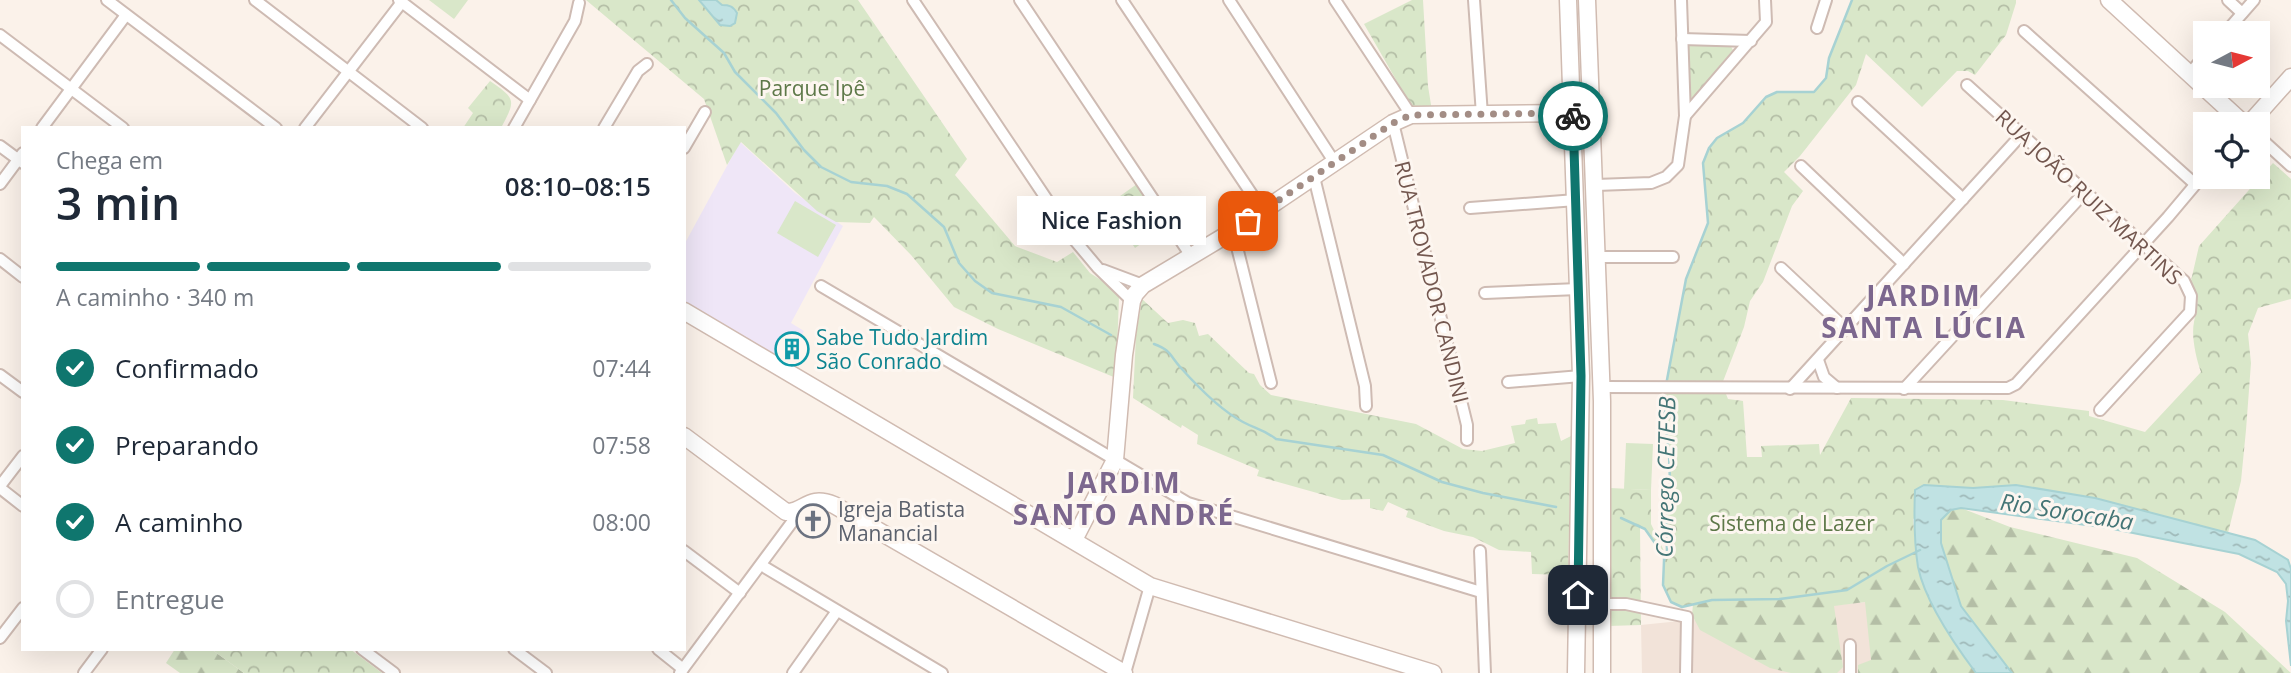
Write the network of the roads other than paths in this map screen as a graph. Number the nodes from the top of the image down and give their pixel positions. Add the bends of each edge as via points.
1 (107, 0) edge
2 (255, 0) edge
3 (913, 0) edge
4 (1020, 0) edge
5 (1122, 0) edge
6 (1229, 0) edge
7 (1335, 0) edge
8 (1474, 0) edge
9 (1568, 0) edge
10 (1587, 0) edge
11 (1681, 0) edge
12 (1765, 0) edge
13 (1826, 0) edge
14 (2109, 0) edge
15 (2228, 0) edge
16 (2254, 0) edge
17 (400, 1) edge
18 (579, 3) dead end
19 (2242, 13) junction
20 (126, 15) junction
21 (2235, 21) edge
22 (1817, 28) dead end
23 (2024, 31) dead end
24 (0, 35) edge
25 (1682, 39) junction
26 (1751, 41) junction
27 (647, 64) dead end
28 (2193, 70) edge
29 (349, 72) junction
30 (2189, 74) junction
31 (2291, 77) edge
32 (1967, 85) dead end
33 (71, 89) junction
34 (530, 100) junction
35 (1858, 102) dead end
36 (705, 112) dead end
37 (2233, 112) edge
38 (2258, 112) edge
39 (1573, 113) junction
40 (1411, 115) junction
41 (1482, 115) junction
42 (1685, 116) junction
43 (1393, 123) junction
44 (43, 126) edge
45 (120, 126) edge
46 (273, 126) edge
47 (307, 126) edge
48 (419, 126) edge
49 (515, 126) edge
50 (605, 126) edge
51 (2022, 134) junction
52 (686, 145) edge
53 (0, 146) edge
54 (2270, 147) edge
55 (21, 159) edge
56 (1335, 163) junction
57 (1801, 166) dead end
58 (2291, 166) edge
59 (1314, 177) junction
60 (2193, 182) edge
61 (0, 184) edge
62 (1595, 185) junction
63 (2193, 186) edge
64 (2085, 192) junction
65 (1963, 199) junction
66 (1576, 200) junction
67 (1470, 208) dead end
68 (1263, 211) junction
69 (1233, 231) junction
70 (2143, 244) junction
71 (1191, 256) junction
72 (1597, 257) junction
73 (1673, 257) dead end
74 (0, 260) edge
75 (1904, 264) junction
76 (1098, 268) junction
77 (1781, 268) dead end
78 (21, 276) edge
79 (1143, 285) junction
80 (821, 286) dead end
81 (1578, 289) junction
82 (1485, 293) dead end
83 (1132, 300) junction
84 (686, 312) edge
85 (1845, 328) junction
86 (1818, 360) junction
87 (1926, 366) junction
88 (0, 375) edge
89 (1581, 376) junction
90 (1508, 382) dead end
91 (1271, 383) dead end
92 (1601, 387) junction
93 (1904, 388) junction
94 (1935, 388) junction
95 (1790, 389) junction
96 (1838, 389) junction
97 (21, 391) edge
98 (1581, 393) junction
99 (1366, 406) dead end
100 (2100, 410) dead end
101 (686, 438) edge
102 (1467, 440) dead end
103 (21, 459) edge
104 (1115, 460) junction
105 (0, 487) edge
106 (773, 503) junction
107 (21, 504) edge
108 (806, 504) junction
109 (783, 534) junction
110 (1074, 540) junction
111 (1480, 551) dead end
112 (686, 552) edge
113 (761, 565) junction
114 (1150, 586) junction
115 (1481, 592) junction
116 (740, 593) junction
117 (1602, 604) junction
118 (21, 611) edge
119 (838, 611) junction
120 (0, 638) edge
121 (1850, 645) dead end
122 (101, 651) edge
123 (365, 651) edge
124 (517, 651) edge
125 (660, 651) edge
126 (681, 671) edge
127 (85, 673) edge
128 (394, 673) edge
129 (547, 673) edge
130 (793, 673) edge
131 (942, 673) edge
132 (1124, 673) edge
133 (1433, 673) edge
134 (1485, 673) edge
135 (1576, 673) edge
136 (1602, 673) edge
137 (1686, 673) edge
138 (1850, 673) edge

1 - 20 street
2 - 29 street
3 - 76 street
4 - 71 street
5 - 68 street
6 - 56 street
7 - 40 street
8 - 41 street
9 - 39 street
10 - 62 street
11 - 25 street
12 - 26 street via 1766,22
13 - 22 street
14 - 30 street
15 - 19 street
16 - 19 street
17 - 29 street
17 - 34 street
18 - 34 street via 575,21
19 - 21 street
20 - 33 street
20 - 46 street
23 - 60 street
24 - 33 street
25 - 26 street
25 - 42 street
26 - 42 street
27 - 50 street via 638,71
28 - 30 street
29 - 47 street
29 - 48 street
30 - 37 street
31 - 38 street
32 - 51 street, RUA JOÃO RUIZ MARTINS
33 - 44 street
33 - 45 street
34 - 49 street
35 - 65 street
36 - 52 street
39 - 41 street
39 - 66 street
40 - 41 street
40 - 43 street
42 - 62 street via 1678,165 1666,177 1651,183
43 - 56 street
43 - 102 street, RUA TROVADOR CANDINI
51 - 64 street, RUA JOÃO RUIZ MARTINS
51 - 65 street
53 - 55 street
54 - 58 street
55 - 61 street
56 - 59 street
57 - 75 street
59 - 68 street
59 - 99 street
62 - 72 street
63 - 70 street
64 - 70 street, RUA JOÃO RUIZ MARTINS
64 - 87 street
65 - 75 street
66 - 67 street
66 - 81 street
68 - 69 street
69 - 71 street
69 - 91 street
70 - 94 street via 2015,384 2000,390
70 - 100 street, RUA JOÃO RUIZ MARTINS via 2184,281 2191,296 2190,312
71 - 79 street
72 - 73 street
72 - 92 street
74 - 78 street
75 - 85 street
76 - 79 street
76 - 83 street
77 - 85 street
79 - 83 street
80 - 104 street
81 - 82 street
81 - 89 street
83 - 104 street
84 - 110 street
85 - 86 street
86 - 95 street
86 - 96 street via 1824,377
87 - 93 street
87 - 94 street
88 - 97 street
89 - 90 street
89 - 98 street
92 - 95 street
92 - 98 street
92 - 117 street
93 - 94 street
93 - 96 street
95 - 96 street
98 - 135 street
101 - 106 street
103 - 105 street
104 - 110 street
104 - 115 street via 1188,503
105 - 107 street
106 - 108 street via 789,513
106 - 109 street via 782,511
108 - 109 street
108 - 132 street via 834,505
109 - 113 street
110 - 114 street
111 - 115 street
112 - 116 street
113 - 116 street
113 - 119 street
114 - 132 street
114 - 133 street
115 - 134 street
116 - 126 street
117 - 136 street
117 - 137 street via 1626,604 1687,617
118 - 120 street
119 - 130 street
119 - 131 street
121 - 138 street
122 - 127 street
123 - 128 street
124 - 129 street
125 - 126 street

